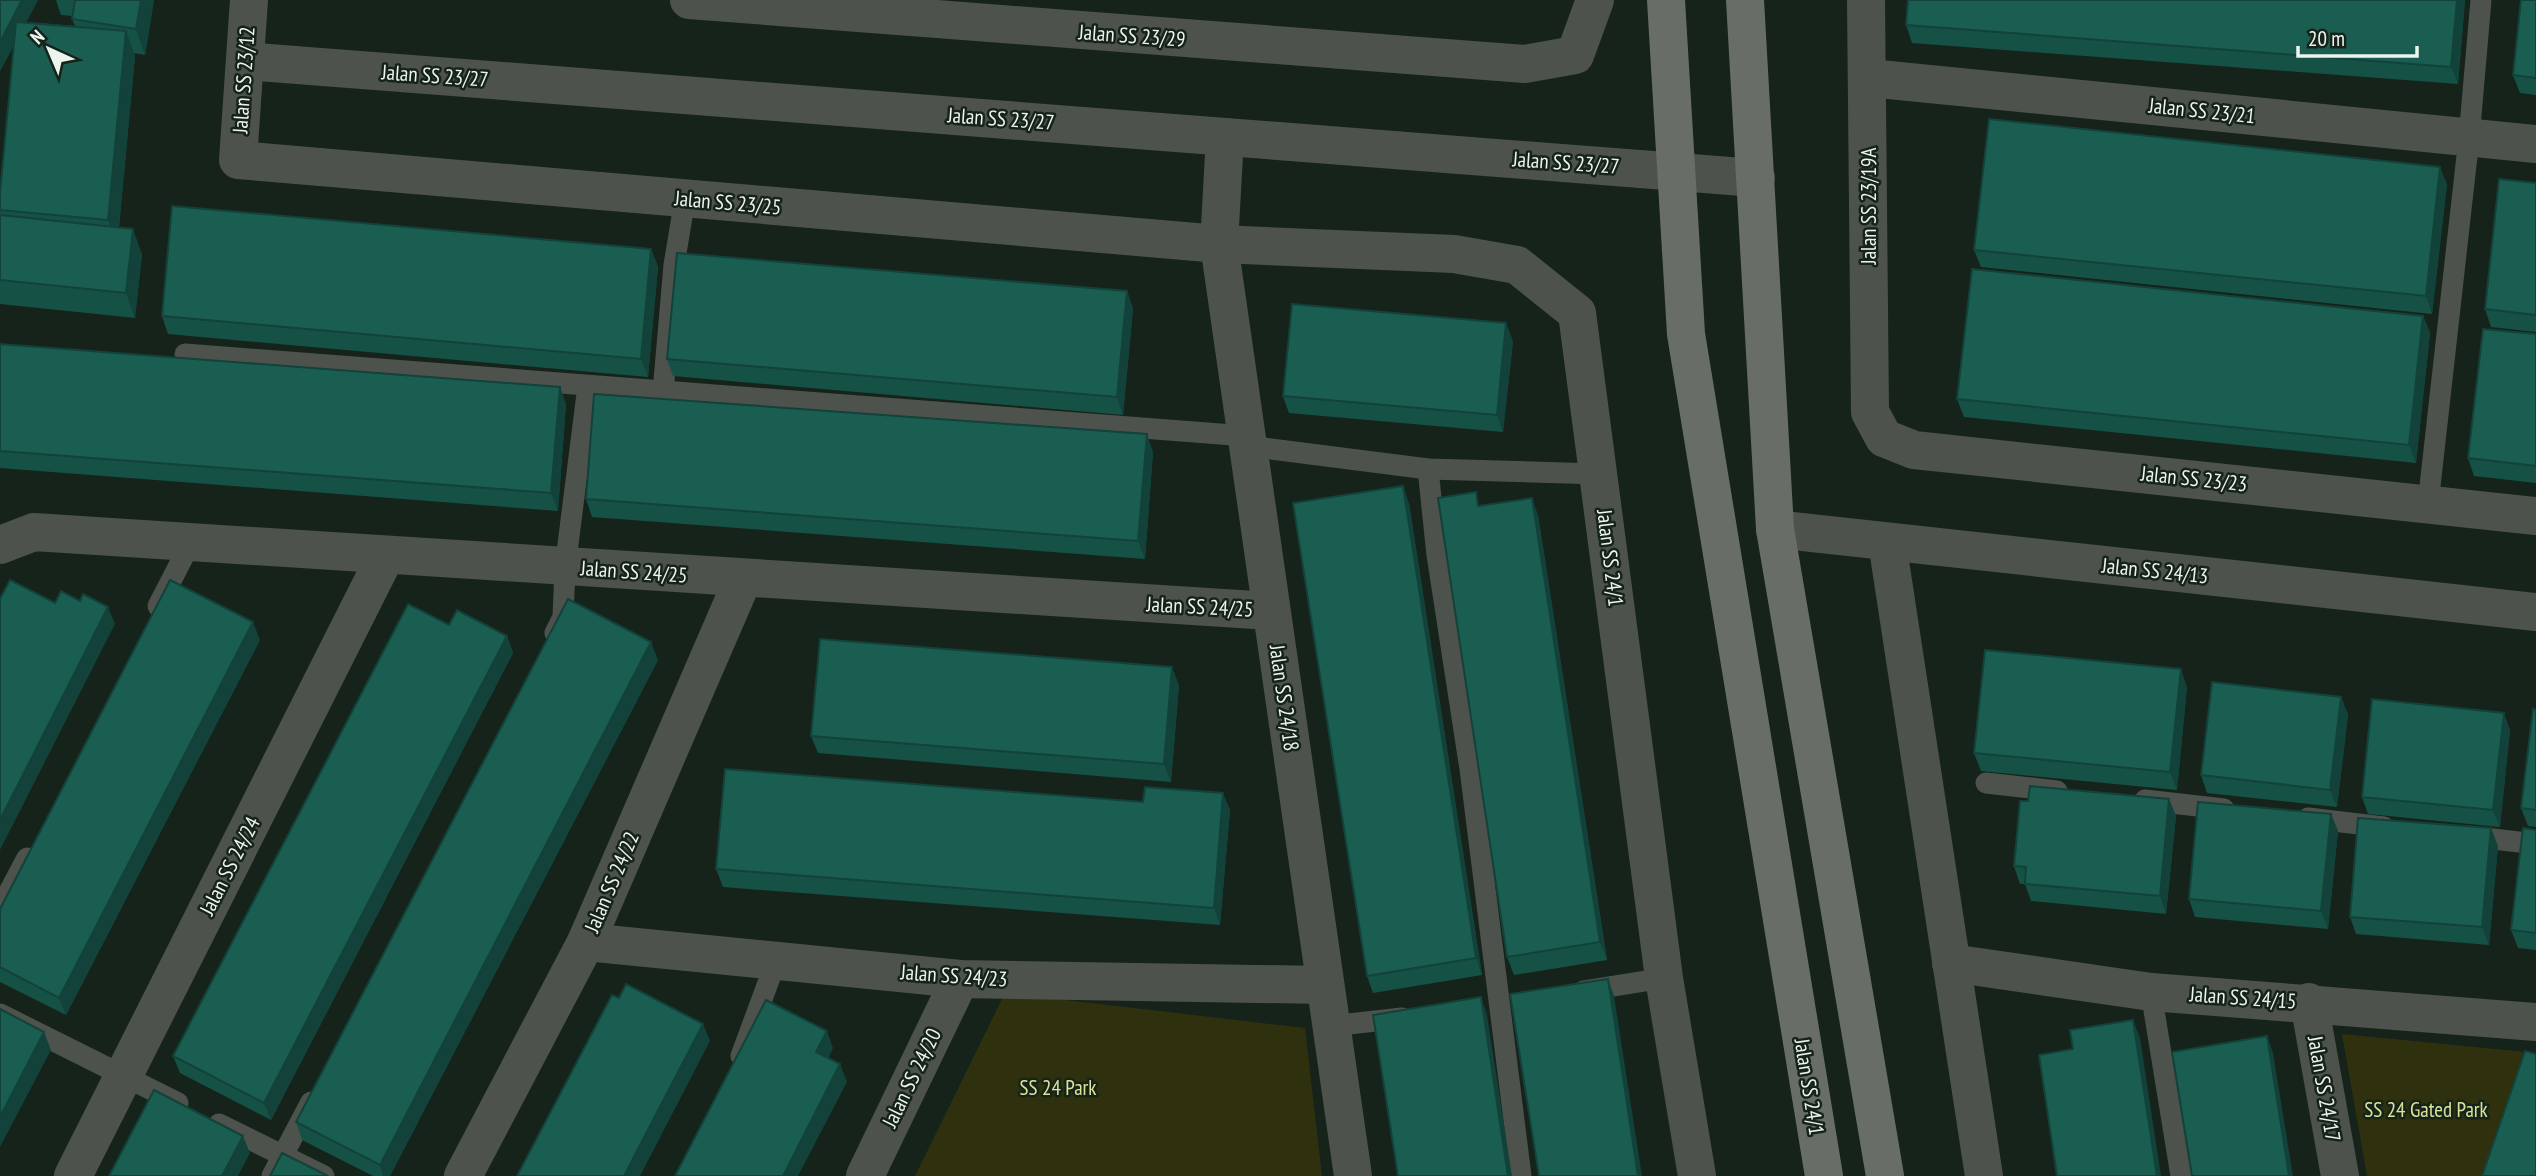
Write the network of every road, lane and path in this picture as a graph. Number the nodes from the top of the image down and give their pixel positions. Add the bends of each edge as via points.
1 (249, 0) edge
2 (689, 0) edge
3 (1595, 0) edge
4 (1666, 0) edge
5 (1745, 0) edge
6 (1866, 0) edge
7 (2481, 0) edge
8 (902, 9) edge
9 (245, 61) junction
10 (1869, 78) junction
11 (1225, 137) junction
12 (2469, 138) junction
13 (2536, 144) edge
14 (238, 160) joint
15 (1676, 171) junction
16 (1756, 178) junction
17 (685, 199) junction
18 (1219, 244) junction
19 (185, 354) dead end
20 (588, 386) junction
21 (663, 392) junction
22 (1870, 412) joint
23 (1247, 441) junction
24 (1428, 469) junction
25 (1599, 474) junction
26 (2428, 504) junction
27 (2536, 516) edge
28 (1775, 529) junction
29 (191, 542) junction
30 (1887, 542) junction
31 (0, 545) edge
32 (386, 555) junction
33 (565, 568) junction
34 (743, 579) junction
35 (1271, 611) junction
36 (2536, 612) edge
37 (147, 628) edge
38 (544, 654) edge
39 (1986, 783) dead end
40 (2082, 793) edge
41 (2124, 798) edge
42 (2247, 812) edge
43 (2289, 816) edge
44 (2399, 828) edge
45 (38, 835) edge
46 (2454, 835) edge
47 (2536, 844) edge
48 (0, 909) edge
49 (586, 942) junction
50 (776, 961) junction
51 (1951, 963) junction
52 (1664, 978) junction
53 (960, 979) junction
54 (1325, 985) junction
55 (2151, 992) junction
56 (1568, 994) edge
57 (1527, 1001) edge
58 (2309, 1002) junction
59 (1499, 1005) junction
60 (1474, 1009) edge
61 (0, 1014) edge
62 (1422, 1015) edge
63 (2536, 1022) edge
64 (1331, 1027) junction
65 (125, 1077) junction
66 (730, 1081) edge
67 (321, 1082) edge
68 (283, 1156) junction
69 (73, 1176) edge
70 (272, 1176) edge
71 (324, 1176) edge
72 (463, 1176) edge
73 (864, 1176) edge
74 (1353, 1176) edge
75 (1521, 1176) edge
76 (1697, 1176) edge
77 (1824, 1176) edge
78 (1885, 1176) edge
79 (1984, 1176) edge
80 (2181, 1176) edge
81 (2340, 1176) edge

1 - 9 street, Jalan SS 23/12
2 - 8 street, Jalan SS 23/29
3 - 8 street, Jalan SS 23/29 via 1574,55 1525,64
4 - 15 main road, Jalan SS 24/1
5 - 16 main road
6 - 10 street, Jalan SS 23/19A
7 - 12 lane
9 - 11 street, Jalan SS 23/27
9 - 14 street, Jalan SS 23/12
10 - 12 street, Jalan SS 23/21
10 - 22 street, Jalan SS 23/19A
11 - 15 street, Jalan SS 23/27
11 - 18 street, Jalan SS 24/18
12 - 13 street, Jalan SS 23/21
12 - 26 lane
14 - 17 street, Jalan SS 23/25
15 - 16 street, Jalan SS 23/27
15 - 77 main road, Jalan SS 24/1 via 1688,347
16 - 28 main road
17 - 18 street, Jalan SS 23/25
17 - 21 lane
18 - 23 street, Jalan SS 24/18
18 - 25 street, Jalan SS 24/1 via 1454,254 1517,265 1577,313
19 - 20 lane
20 - 21 lane
20 - 33 lane
21 - 23 lane
22 - 26 street, Jalan SS 23/23 via 1884,438 1914,450
23 - 24 lane
23 - 35 street, Jalan SS 24/18
24 - 25 lane
24 - 59 lane
25 - 52 street, Jalan SS 24/1
26 - 27 street, Jalan SS 23/23
28 - 30 street, Jalan SS 24/13
28 - 78 main road
29 - 31 street, Jalan SS 24/25 via 34,532
29 - 32 street, Jalan SS 24/25
29 - 37 lane
30 - 36 street, Jalan SS 24/13
30 - 51 street
32 - 33 street, Jalan SS 24/25
32 - 65 street, Jalan SS 24/24
33 - 34 street, Jalan SS 24/25
33 - 38 lane via 563,617
34 - 35 street, Jalan SS 24/25
34 - 49 street, Jalan SS 24/22
35 - 54 street, Jalan SS 24/18
39 - 40 lane
41 - 42 lane
43 - 44 lane
45 - 48 lane
46 - 47 lane
49 - 50 street, Jalan SS 24/23
49 - 72 street, Jalan SS 24/22
50 - 53 street, Jalan SS 24/23
50 - 66 lane
51 - 55 street, Jalan SS 24/15
51 - 79 street
52 - 56 lane
52 - 76 street, Jalan SS 24/1
53 - 54 street, Jalan SS 24/23
53 - 73 street, Jalan SS 24/20
54 - 64 street, Jalan SS 24/18
55 - 58 street, Jalan SS 24/15
55 - 80 lane
57 - 59 lane
58 - 63 street, Jalan SS 24/15
58 - 81 street, Jalan SS 24/17
59 - 60 lane
59 - 75 lane
61 - 65 lane
62 - 64 lane
64 - 74 street, Jalan SS 24/18
65 - 68 lane
65 - 69 street, Jalan SS 24/24
67 - 68 lane
68 - 70 lane
68 - 71 lane

